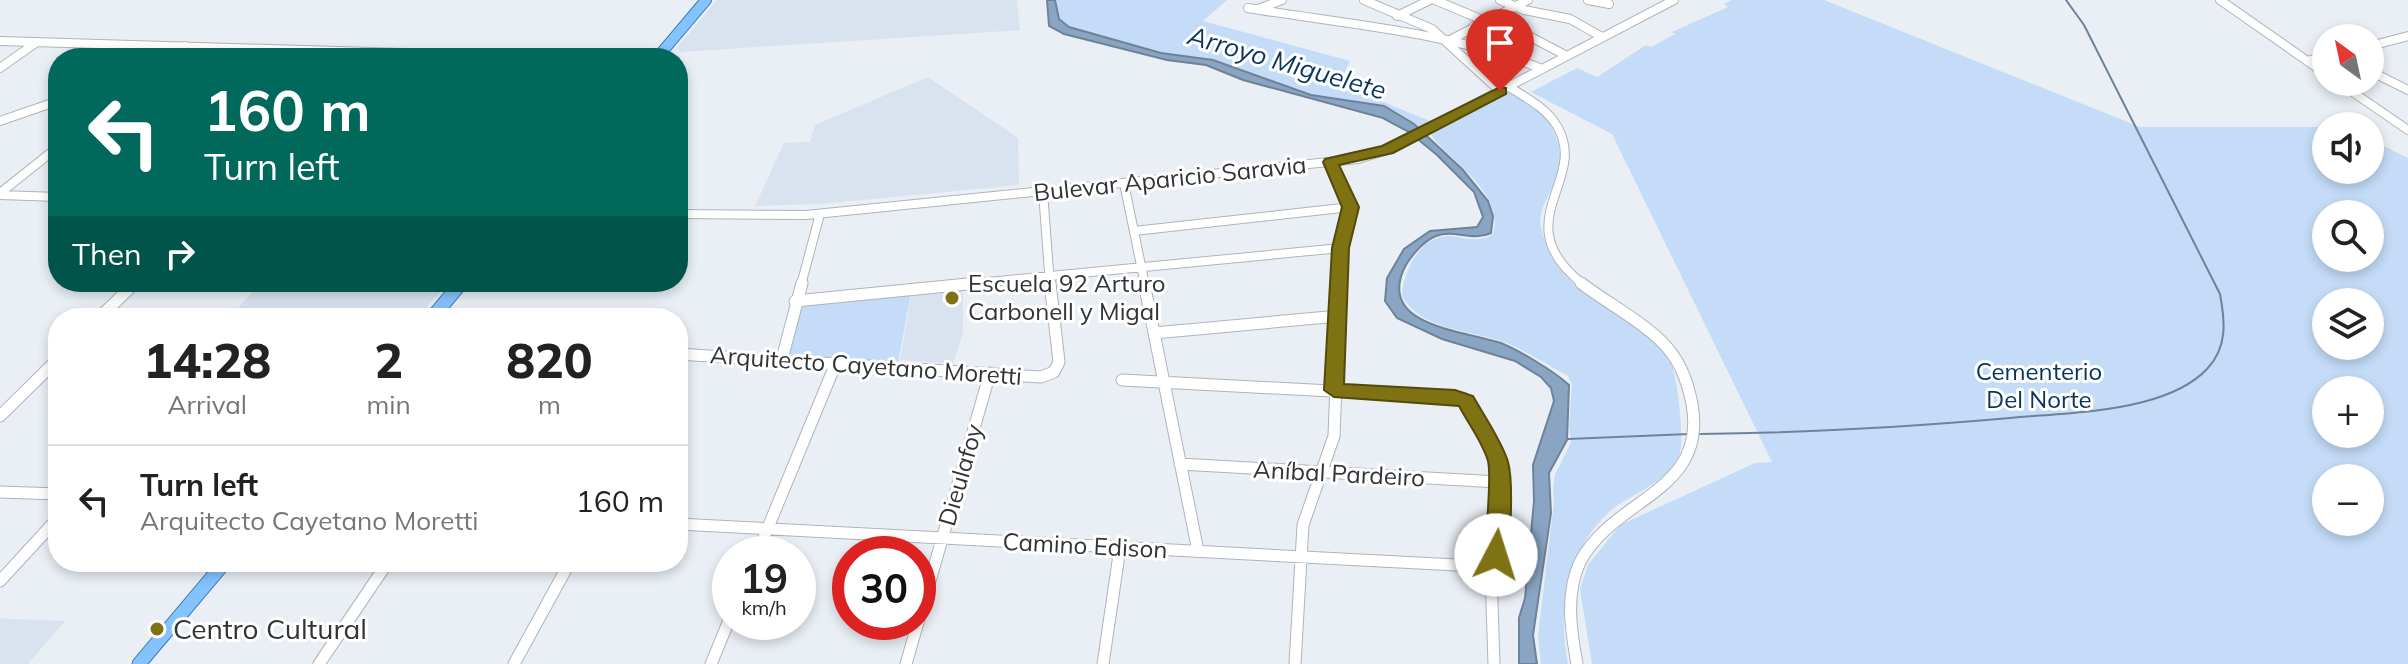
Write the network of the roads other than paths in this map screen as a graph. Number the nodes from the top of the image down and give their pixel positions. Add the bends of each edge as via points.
1 (706, 0) edge
2 (1282, 0) edge
3 (1364, 0) edge
4 (1433, 0) edge
5 (1500, 0) edge
6 (1528, 0) edge
7 (1588, 0) edge
8 (1674, 0) edge
9 (2220, 0) edge
10 (1609, 4) dead end
11 (1515, 6) junction
12 (1397, 16) junction
13 (1485, 21) junction
14 (1474, 26) junction
15 (1602, 37) junction
16 (2406, 38) edge
17 (0, 41) edge
18 (1448, 41) junction
19 (37, 42) junction
20 (2384, 43) edge
21 (185, 46) junction
22 (183, 48) edge
23 (215, 48) edge
24 (665, 48) edge
25 (1567, 56) junction
26 (2312, 60) edge
27 (2307, 61) junction
28 (2312, 64) edge
29 (0, 68) edge
30 (1542, 69) junction
31 (2384, 78) edge
32 (1505, 89) junction
33 (2408, 90) edge
34 (2358, 96) edge
35 (48, 104) edge
36 (0, 114) edge
37 (15, 116) junction
38 (0, 121) edge
39 (2408, 130) edge
40 (48, 155) edge
41 (1330, 162) junction
42 (1124, 183) junction
43 (1043, 192) junction
44 (0, 194) edge
45 (48, 196) edge
46 (1351, 207) junction
47 (688, 214) edge
48 (820, 214) junction
49 (1134, 231) junction
50 (1341, 248) junction
51 (1141, 268) junction
52 (1049, 274) junction
53 (126, 292) edge
54 (454, 292) edge
55 (795, 301) junction
56 (109, 308) edge
57 (440, 308) edge
58 (1339, 316) junction
59 (1154, 333) junction
60 (688, 354) edge
61 (782, 359) junction
62 (836, 363) junction
63 (48, 369) edge
64 (990, 373) junction
65 (1122, 380) dead end
66 (1164, 382) junction
67 (1334, 390) junction
68 (0, 416) edge
69 (1180, 464) junction
70 (1322, 474) junction
71 (1498, 482) junction
72 (0, 492) edge
73 (48, 494) edge
74 (688, 525) edge
75 (48, 529) edge
76 (768, 529) junction
77 (765, 536) edge
78 (942, 538) junction
79 (1120, 548) junction
80 (1198, 551) junction
81 (1299, 558) junction
82 (217, 572) edge
83 (381, 572) edge
84 (565, 572) edge
85 (1491, 572) junction
86 (0, 581) edge
87 (721, 640) edge
88 (139, 664) edge
89 (319, 664) edge
90 (514, 664) edge
91 (711, 664) edge
92 (906, 664) edge
93 (1103, 664) edge
94 (1295, 664) edge
95 (1494, 664) edge
96 (1577, 664) edge

1 - 24 main road
2 - 18 street via 1252,8
3 - 12 street
4 - 12 street
4 - 13 street
5 - 11 street
6 - 11 street
7 - 10 street
8 - 15 street, Bulevar Aparicio Saravia
9 - 27 street
11 - 13 street
11 - 15 street via 1570,19
12 - 18 street
13 - 14 street
14 - 18 street
14 - 25 street via 1523,33
15 - 25 street, Bulevar Aparicio Saravia
16 - 20 street
17 - 19 street
18 - 30 street
18 - 32 street
19 - 21 street
19 - 29 street
21 - 22 street
21 - 23 street
25 - 30 street, Bulevar Aparicio Saravia
26 - 27 street
27 - 28 street
30 - 32 street, Bulevar Aparicio Saravia
31 - 33 street
32 - 41 street, Bulevar Aparicio Saravia via 1399,144
32 - 96 street via 1549,117 1565,141 1566,169 1546,220 1556,256 1579,284 1671,351 1688,385 1693,447 1680,472 1603,530 1581,560 1569,614
34 - 39 street
35 - 37 street
36 - 37 street
37 - 38 street
40 - 44 street
41 - 42 street, Bulevar Aparicio Saravia
41 - 46 street
42 - 43 street, Bulevar Aparicio Saravia
42 - 49 street
43 - 48 street, Bulevar Aparicio Saravia
43 - 52 street
44 - 45 street
46 - 49 street
46 - 50 street
47 - 48 street, Bulevar Aparicio Saravia
48 - 55 street
49 - 51 street
50 - 51 street
50 - 58 street
51 - 52 street
51 - 59 street
52 - 55 street
52 - 64 street, Arquitecto Cayetano Moretti via 1059,365 1041,377
53 - 56 street
54 - 57 main road
55 - 61 street
58 - 59 street
58 - 67 street
59 - 66 street
60 - 61 street, Arquitecto Cayetano Moretti
61 - 62 street, Arquitecto Cayetano Moretti
62 - 64 street, Arquitecto Cayetano Moretti
62 - 76 street
63 - 68 street
64 - 78 street, Dieulafoy
65 - 66 street
66 - 67 street
66 - 69 street
67 - 70 street via 1334,436
67 - 71 street via 1463,398 1495,453
69 - 70 street, Aníbal Pardeiro
69 - 80 street
70 - 71 street, Aníbal Pardeiro
70 - 81 street via 1304,518
71 - 85 street via 1500,530
72 - 73 street
74 - 76 street, Camino Edison
75 - 86 street
76 - 77 street
76 - 78 street, Camino Edison
78 - 79 street, Camino Edison
78 - 92 street, Dieulafoy
79 - 80 street, Camino Edison
79 - 93 street
80 - 81 street, Camino Edison
81 - 85 street, Camino Edison via 1476,566
81 - 94 street
82 - 88 main road
83 - 89 street
84 - 90 street
85 - 95 street
87 - 91 street

